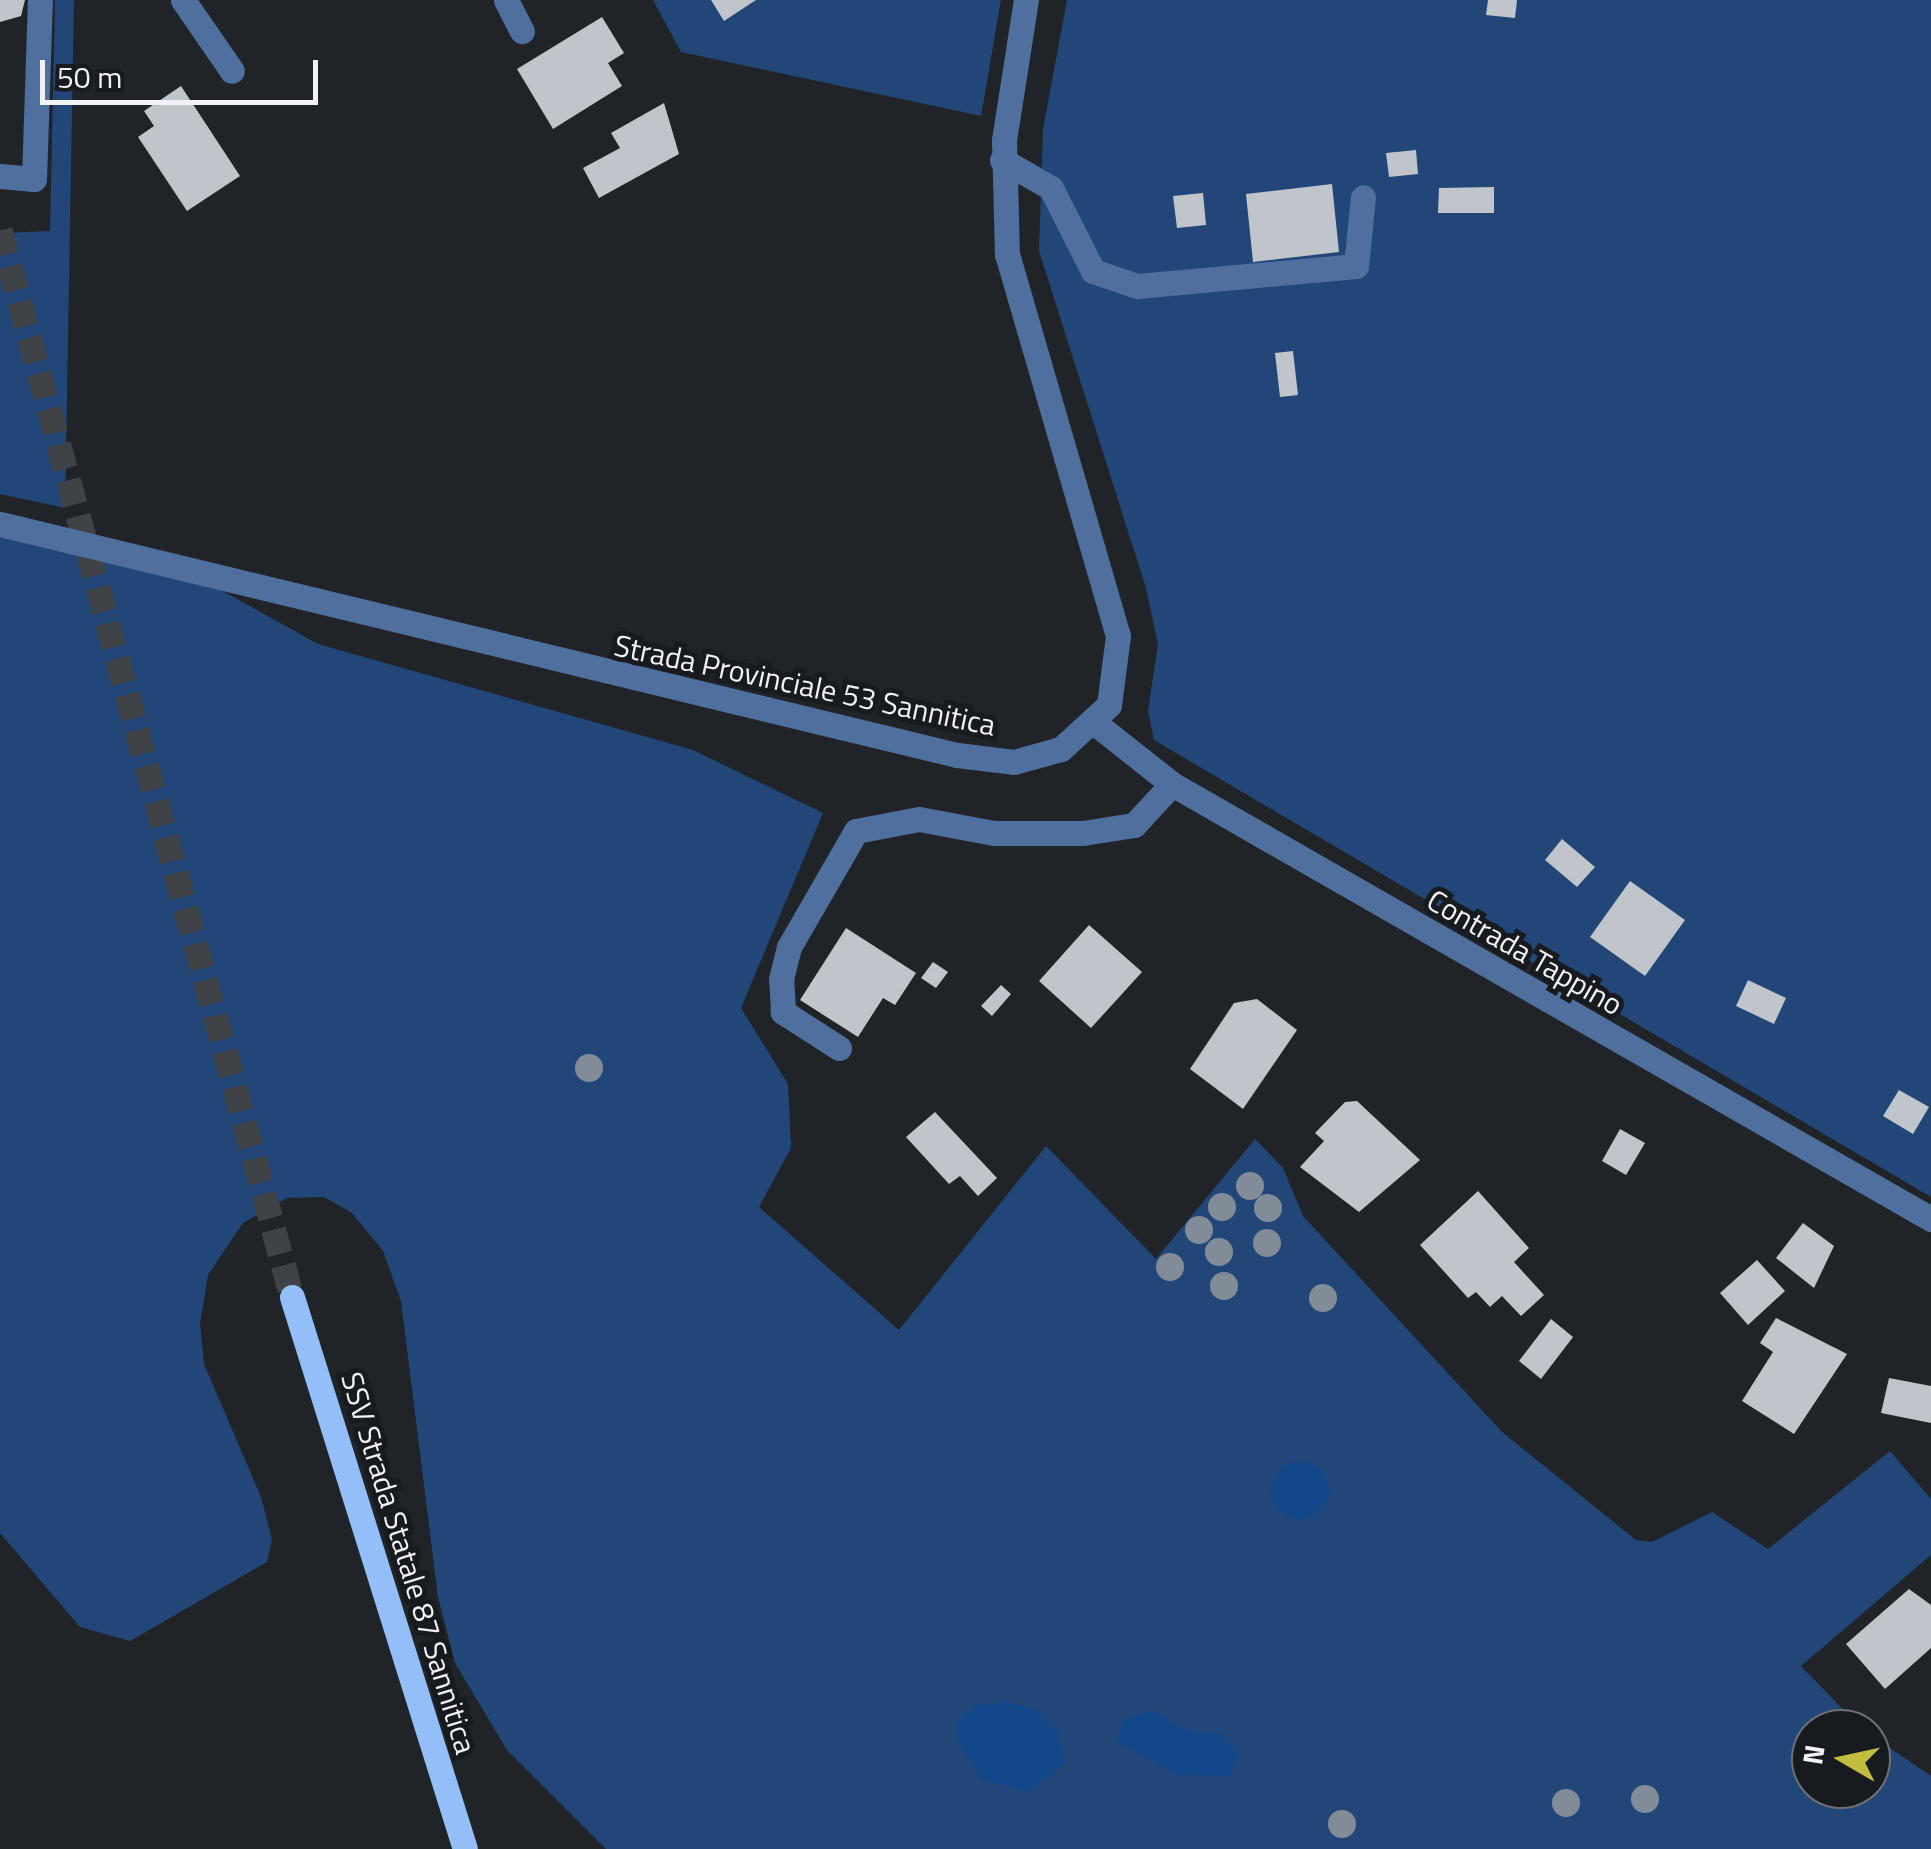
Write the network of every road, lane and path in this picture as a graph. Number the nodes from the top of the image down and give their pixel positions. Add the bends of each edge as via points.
1 (40, 0) edge
2 (183, 0) edge
3 (506, 0) edge
4 (1026, 0) edge
5 (522, 31) dead end
6 (232, 71) dead end
7 (1002, 160) junction
8 (0, 176) edge
9 (1363, 197) dead end
10 (0, 524) edge
11 (1096, 724) junction
12 (1172, 784) junction
13 (839, 1048) dead end
14 (1931, 1220) edge
15 (292, 1297) tunnel mouth
16 (464, 1849) edge

1 - 8 street via 34,179
2 - 6 street
3 - 5 street
4 - 7 street
7 - 9 street via 1051,188 1093,271 1137,286 1356,266
7 - 11 street via 1016,298 1116,625 1116,682
10 - 11 street, Strada Provinciale 53 Sannitica via 970,758 1037,758
11 - 12 street, Contrada Tappino
12 - 13 street via 1134,825 1083,833 994,833 919,819 856,831 789,947 781,980 783,1012
12 - 14 street, Contrada Tappino
15 - 16 main road, SSV Strada Statale 87 Sannitica

